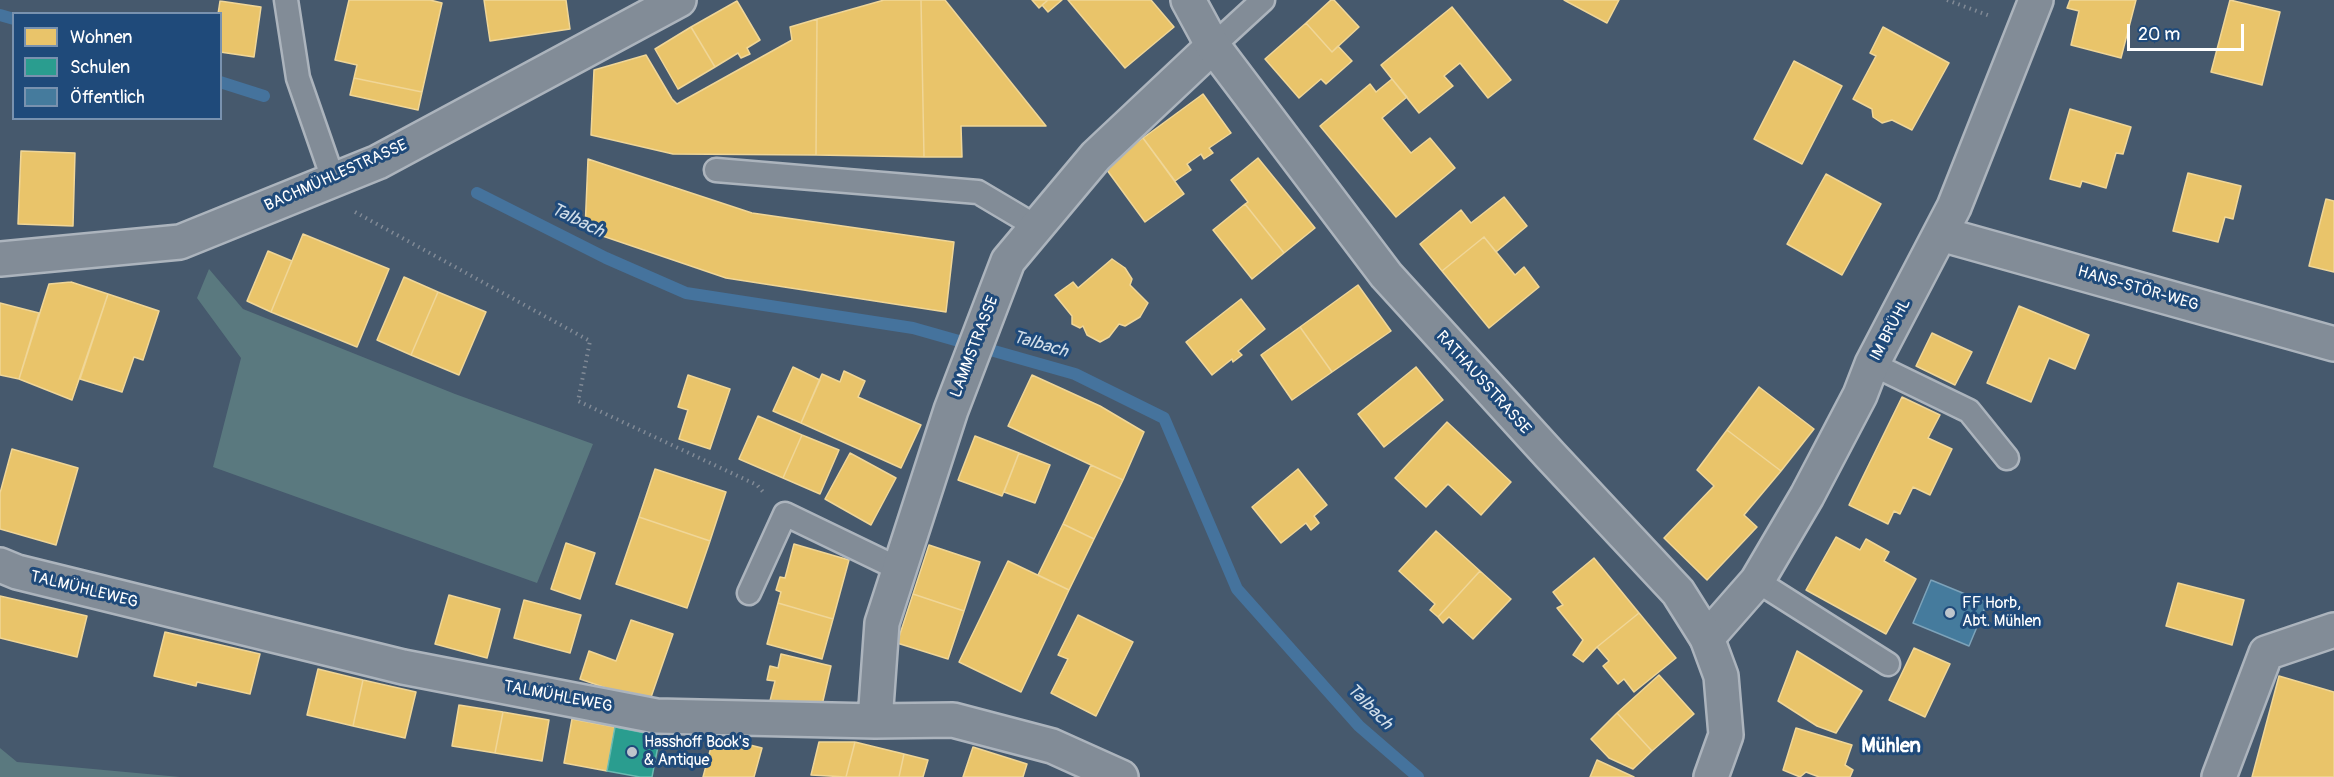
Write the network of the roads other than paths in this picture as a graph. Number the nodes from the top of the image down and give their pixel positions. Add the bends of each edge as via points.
1 (286, 0) edge
2 (679, 0) edge
3 (1188, 0) edge
4 (1263, 0) edge
5 (2030, 14) edge
6 (1213, 46) junction
7 (716, 170) dead end
8 (323, 184) junction
9 (1037, 227) junction
10 (1941, 234) junction
11 (0, 259) edge
12 (2334, 344) edge
13 (1872, 364) junction
14 (2007, 458) dead end
15 (0, 565) edge
16 (899, 570) junction
17 (1757, 581) junction
18 (749, 593) dead end
19 (2334, 630) edge
20 (1707, 638) junction
21 (1888, 664) dead end
22 (875, 721) junction
23 (1121, 777) edge
24 (1711, 777) edge
25 (2219, 777) edge

1 - 8 lane via 298,78
2 - 8 street, BACHMÜHLESTRASSE via 378,162
3 - 6 street, RATHAUSSTRASSE
4 - 6 lane
5 - 10 street, IM BRÜHL
6 - 9 street, LAMMSTRASSE via 1096,156
6 - 20 street, RATHAUSSTRASSE via 1386,275 1678,592
7 - 9 lane via 978,192
8 - 11 street, BACHMÜHLESTRASSE via 180,242
9 - 16 street, LAMMSTRASSE via 1008,261 951,410
10 - 12 street, HANS-STÖR-WEG
10 - 13 street, IM BRÜHL
13 - 14 lane via 1969,411
13 - 17 street, IM BRÜHL via 1812,486
15 - 22 street, TALMÜHLEWEG via 86,590 403,667 656,716
16 - 18 lane via 785,514
16 - 22 street, LAMMSTRASSE via 882,623
17 - 20 street, IM BRÜHL
17 - 21 lane
19 - 25 street via 2266,653
20 - 24 street, RATHAUSSTRASSE via 1721,676 1726,735
22 - 23 street, TALMÜHLEWEG via 953,720 1052,746

